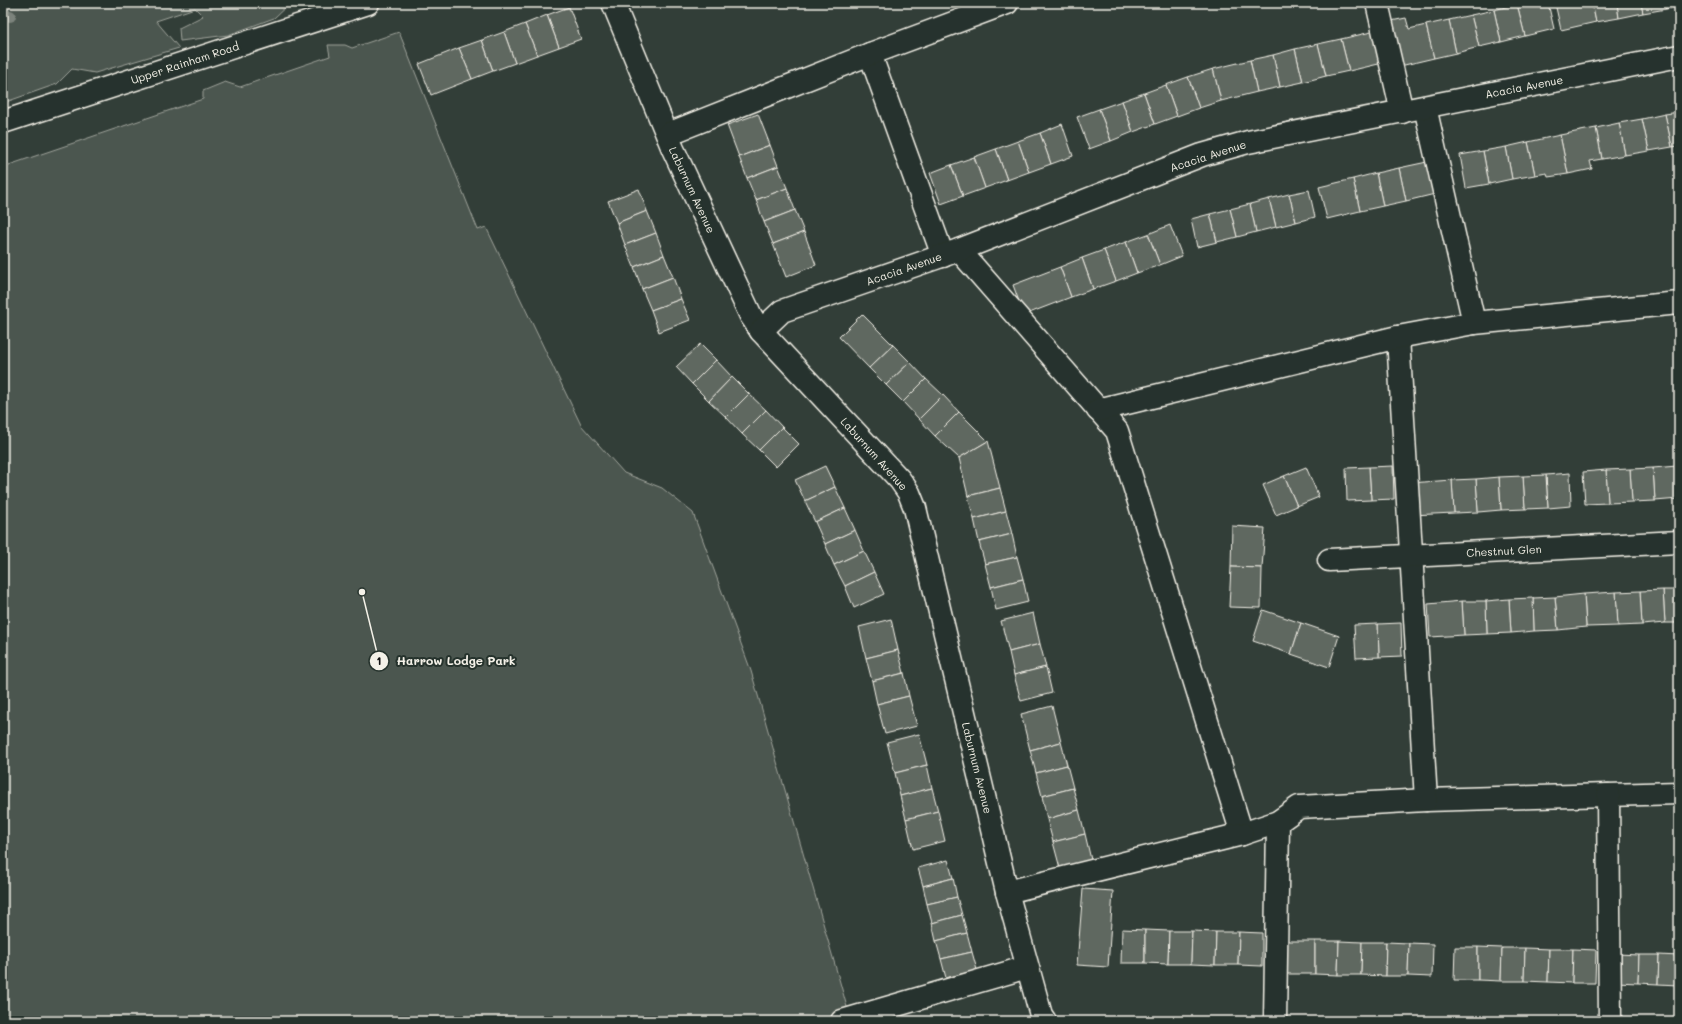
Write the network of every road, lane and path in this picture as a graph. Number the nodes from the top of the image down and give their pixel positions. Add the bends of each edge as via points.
1 (368, 3) edge
2 (613, 3) edge
3 (1007, 3) edge
4 (1377, 3) edge
5 (870, 54) junction
6 (1679, 56) edge
7 (1425, 107) junction
8 (1402, 112) junction
9 (3, 122) edge
10 (668, 134) junction
11 (951, 253) junction
12 (1679, 303) edge
13 (1474, 324) junction
14 (761, 331) junction
15 (1398, 337) junction
16 (1098, 410) junction
17 (1679, 542) edge
18 (1410, 556) junction
19 (1329, 560) dead end
20 (1679, 793) edge
21 (1608, 795) junction
22 (1426, 800) junction
23 (1278, 822) junction
24 (1242, 834) junction
25 (1007, 892) junction
26 (1027, 967) junction
27 (842, 1021) edge
28 (1045, 1021) edge
29 (1275, 1021) edge
30 (1610, 1021) edge

1 - 9 street, Upper Rainham Road
2 - 10 street, Laburnum Avenue
3 - 5 street
4 - 8 street
5 - 10 street
5 - 11 street
6 - 7 street, Acacia Avenue
7 - 8 street, Acacia Avenue
7 - 13 street
8 - 11 street, Acacia Avenue via 1248,142 1202,155
10 - 14 street, Laburnum Avenue via 751,316
11 - 14 street, Acacia Avenue via 782,311
11 - 16 street
12 - 13 street
13 - 15 street
14 - 25 street, Laburnum Avenue via 900,480 909,494
15 - 16 street
15 - 18 street
16 - 24 street via 1117,431
17 - 18 street, Chestnut Glen
18 - 19 street, Chestnut Glen
18 - 22 street
20 - 21 street
21 - 22 street
21 - 30 street
22 - 23 street via 1299,807
23 - 24 street
23 - 29 street
24 - 25 street
25 - 26 street, Laburnum Avenue
26 - 27 street
26 - 28 street, Laburnum Avenue

